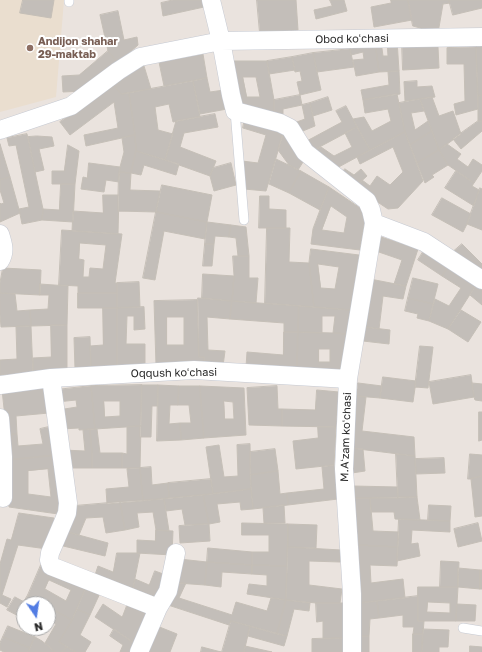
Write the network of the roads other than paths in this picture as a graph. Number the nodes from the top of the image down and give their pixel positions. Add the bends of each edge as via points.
1 (211, 0) edge
2 (482, 37) edge
3 (221, 41) junction
4 (235, 110) junction
5 (0, 130) edge
6 (244, 220) dead end
7 (374, 223) junction
8 (0, 234) edge
9 (0, 261) edge
10 (482, 280) edge
11 (51, 378) junction
12 (348, 379) junction
13 (0, 385) edge
14 (0, 418) edge
15 (3, 498) dead end
16 (176, 553) dead end
17 (158, 608) junction
18 (463, 628) dead end
19 (482, 631) edge
20 (139, 652) edge
21 (352, 652) edge

1 - 3 street
2 - 3 street, Obod koʻchasi
3 - 4 street
3 - 5 street, Obod koʻchasi via 140,57 71,106
4 - 6 lane
4 - 7 street, M.Aʻzam koʻchasi via 290,128 305,152 367,201
7 - 10 street via 424,242
7 - 12 street, M.Aʻzam koʻchasi
8 - 9 street via 4,248
11 - 12 street, Oqqush koʻchasi via 194,370
11 - 13 street, Oqqush koʻchasi
11 - 17 street via 68,503 67,513 50,553 51,566
12 - 21 street, M.Aʻzam koʻchasi via 344,469 352,594
14 - 15 street
16 - 17 street via 168,590
17 - 20 street
18 - 19 lane

